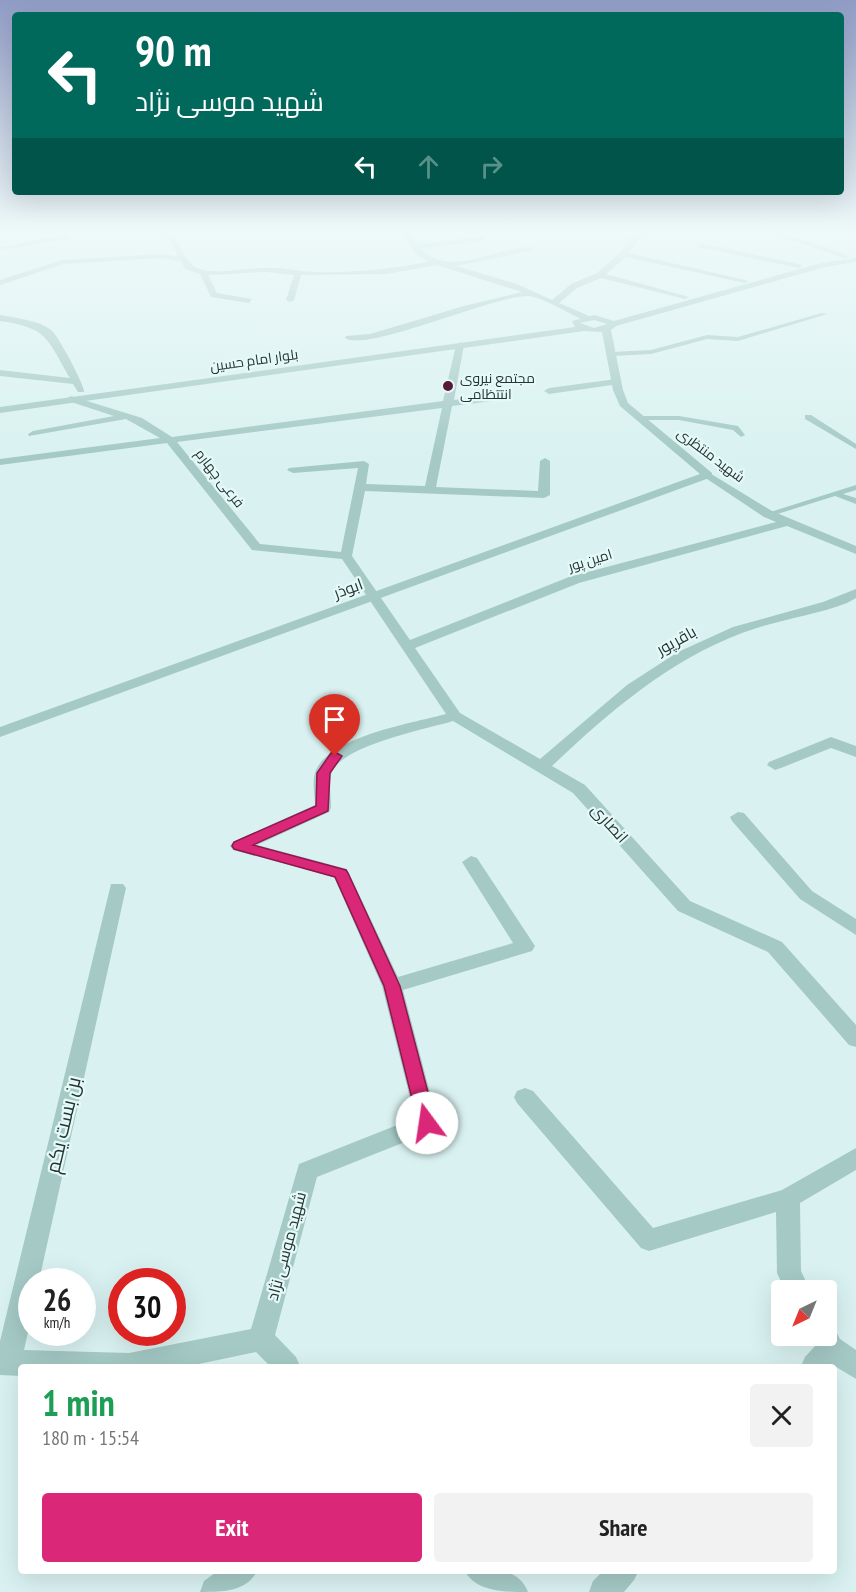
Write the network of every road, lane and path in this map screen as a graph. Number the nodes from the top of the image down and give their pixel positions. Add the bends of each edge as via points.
1 (478, 305) edge
2 (559, 305) edge
3 (653, 305) edge
4 (686, 305) edge
5 (824, 314) dead end
6 (0, 318) edge
7 (586, 318) junction
8 (601, 319) junction
9 (579, 326) junction
10 (609, 327) junction
11 (349, 338) dead end
12 (460, 345) junction
13 (612, 354) junction
14 (0, 373) edge
15 (616, 382) junction
16 (79, 386) junction
17 (549, 391) dead end
18 (508, 396) dead end
19 (71, 399) junction
20 (0, 401) edge
21 (448, 404) junction
22 (0, 410) edge
23 (127, 416) junction
24 (640, 417) junction
25 (808, 417) dead end
26 (33, 434) dead end
27 (741, 435) dead end
28 (170, 440) junction
29 (856, 447) edge
30 (545, 460) dead end
31 (0, 462) edge
32 (293, 470) dead end
33 (708, 475) junction
34 (361, 487) junction
35 (856, 487) edge
36 (430, 490) junction
37 (834, 493) junction
38 (856, 501) edge
39 (768, 514) junction
40 (788, 522) junction
41 (856, 550) edge
42 (346, 556) junction
43 (856, 593) edge
44 (374, 597) junction
45 (407, 646) junction
46 (455, 716) junction
47 (0, 732) edge
48 (856, 752) edge
49 (776, 765) dead end
50 (540, 768) junction
51 (738, 817) dead end
52 (471, 862) dead end
53 (117, 888) dead end
54 (856, 928) edge
55 (392, 986) junction
56 (856, 1039) edge
57 (525, 1096) dead end
58 (856, 1158) edge
59 (788, 1198) junction
60 (792, 1280) edge
61 (261, 1339) junction
62 (823, 1350) edge
63 (4, 1362) edge
64 (66, 1364) edge
65 (139, 1364) edge
66 (285, 1364) edge
67 (856, 1366) edge
68 (238, 1574) edge
69 (485, 1574) edge
70 (620, 1574) edge
71 (215, 1592) edge
72 (513, 1592) edge
73 (604, 1592) edge

1 - 11 street via 371,338
2 - 7 street
3 - 8 street
4 - 10 street
5 - 13 lane via 738,339 707,337 651,352
6 - 16 street via 48,332
7 - 8 street
7 - 9 street
8 - 10 street
9 - 10 street
9 - 12 street, بلوار امام حسین
9 - 16 street, بلوار امام حسین
10 - 13 street, شهید منتظری
12 - 19 street, بلوار امام حسین
12 - 21 street
13 - 15 street, شهید منتظری
14 - 16 street
15 - 17 street
15 - 24 street, شهید منتظری via 624,404
16 - 20 street, بلوار امام حسین
18 - 21 street
19 - 22 street, بلوار امام حسین
19 - 23 street, فرعی چهارم
21 - 28 street
21 - 36 street
23 - 26 street
23 - 28 street, فرعی چهارم
24 - 27 lane via 679,418 735,428
24 - 33 street, شهید منتظری
25 - 29 lane
28 - 31 street
28 - 42 street, فرعی چهارم via 256,547
30 - 36 street via 544,495
32 - 34 street via 364,464
33 - 39 street, شهید منتظری
33 - 44 street, ابوذر
34 - 36 street
34 - 42 street
35 - 37 lane
37 - 38 lane
37 - 39 lane
39 - 40 street, شهید منتظری
40 - 41 street, شهید منتظری
40 - 45 street, امین پور via 574,580
42 - 44 street, انصاری
43 - 50 street, باقرپور via 837,604 738,630 679,656 596,716
44 - 45 street, انصاری
44 - 47 street, ابوذر
45 - 46 street, انصاری
46 - 50 street, انصاری
46 - 55 street, شهید موسی نژاد via 352,746 335,756 323,773 323,808 239,846 341,873
48 - 49 street via 831,742
50 - 56 street, انصاری via 579,789 684,906 776,946
51 - 54 street via 806,895
52 - 55 street via 525,946
53 - 63 street, بن بست یکم
55 - 61 street, شهید موسی نژاد via 427,1123 306,1171
57 - 59 street via 649,1240
58 - 59 street
59 - 60 street via 789,1274
61 - 65 street
61 - 66 street
62 - 67 street
63 - 64 street
68 - 71 street
69 - 72 street
70 - 73 street

